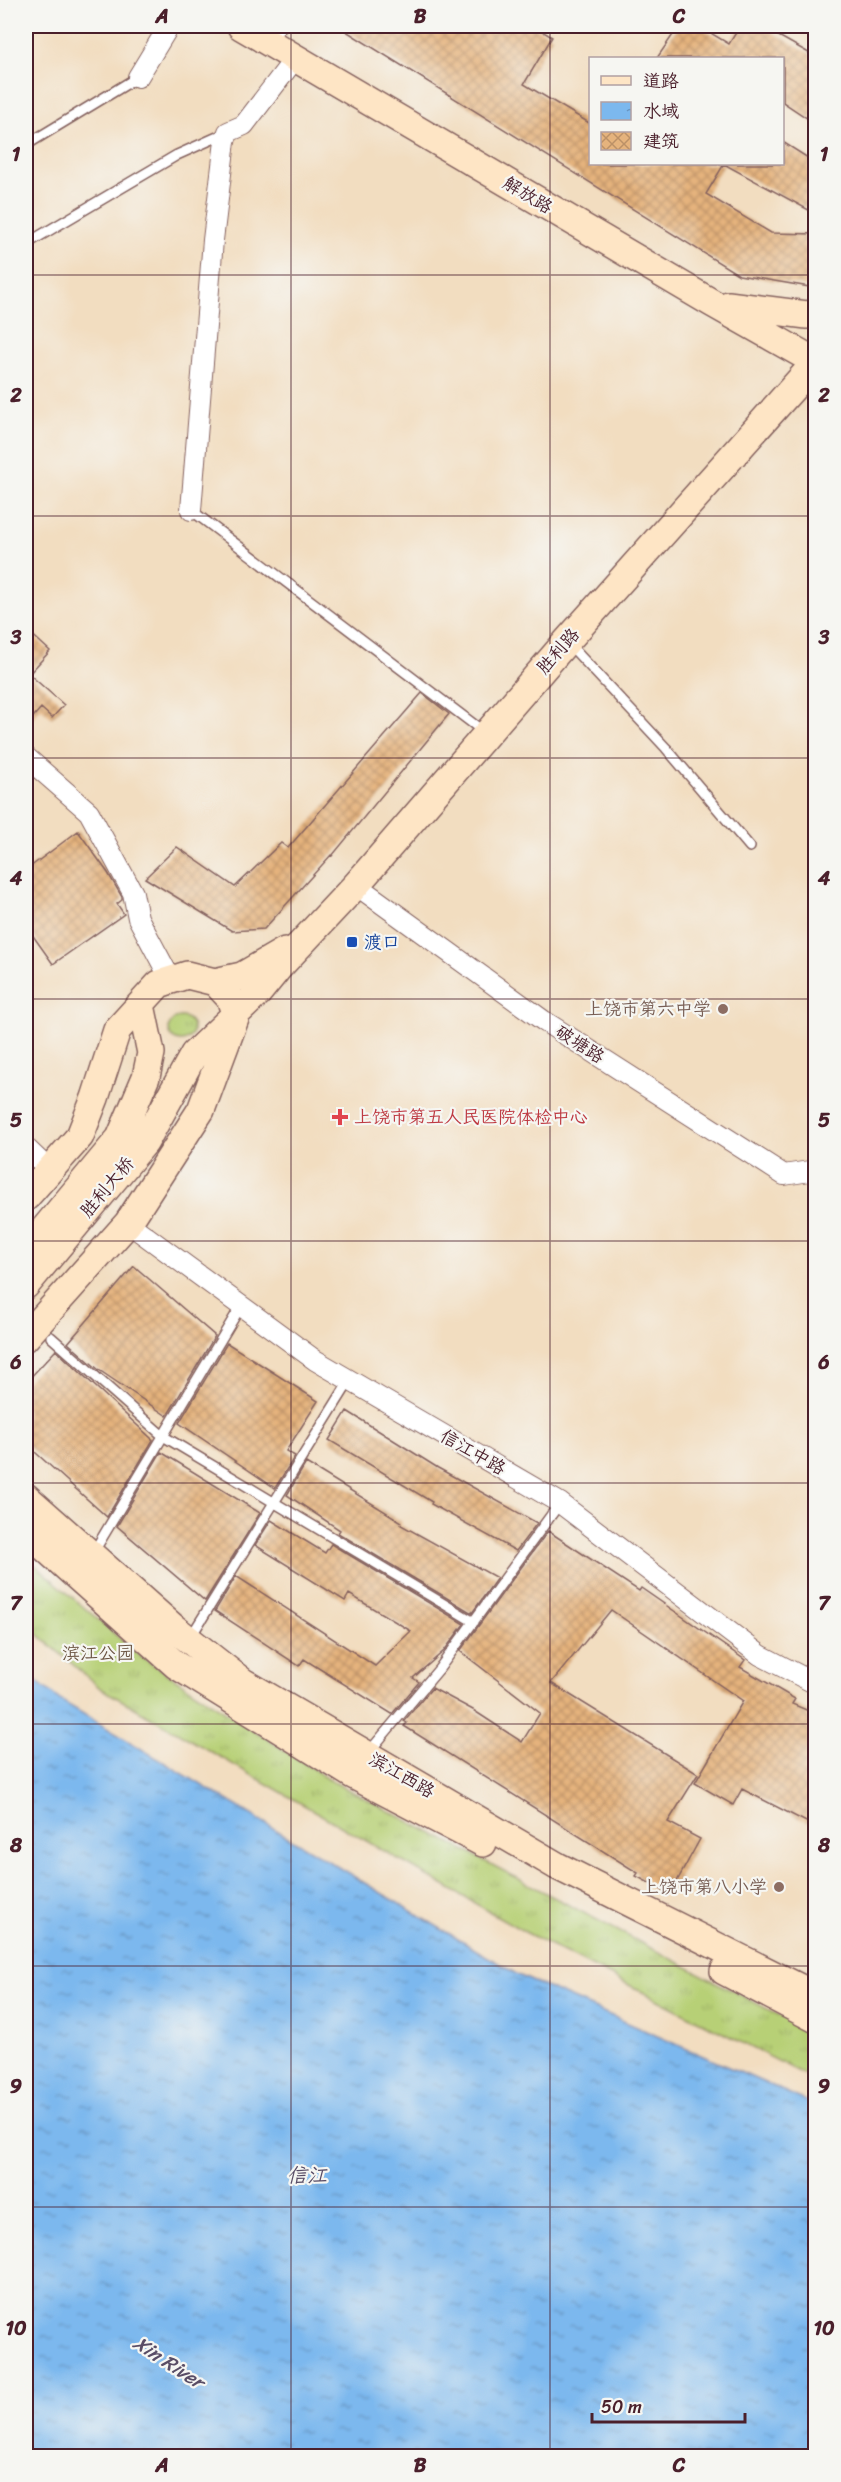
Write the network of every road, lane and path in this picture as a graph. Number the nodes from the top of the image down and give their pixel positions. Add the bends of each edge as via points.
1 (169, 26) edge
2 (241, 26) edge
3 (276, 34) edge
4 (296, 57) junction
5 (138, 78) joint
6 (228, 132) junction
7 (26, 144) edge
8 (26, 244) edge
9 (712, 303) junction
10 (816, 313) edge
11 (816, 362) edge
12 (191, 510) joint
13 (567, 641) junction
14 (487, 734) junction
15 (26, 757) edge
16 (750, 847) dead end
17 (356, 885) junction
18 (302, 942) junction
19 (171, 980) junction
20 (215, 982) junction
21 (141, 1005) junction
22 (236, 1016) junction
23 (26, 1148) edge
24 (49, 1170) junction
25 (816, 1170) edge
26 (26, 1197) edge
27 (128, 1223) junction
28 (26, 1251) edge
29 (26, 1285) edge
30 (241, 1306) junction
31 (38, 1337) edge
32 (351, 1380) junction
33 (163, 1436) junction
34 (26, 1497) edge
35 (275, 1502) junction
36 (560, 1503) junction
37 (26, 1531) edge
38 (92, 1555) junction
39 (474, 1622) junction
40 (189, 1640) junction
41 (816, 1684) edge
42 (366, 1755) junction
43 (816, 1996) edge
44 (816, 2019) edge

1 - 5 street
2 - 3 main road, 解放路
3 - 4 main road, 解放路
4 - 6 street via 244,125
4 - 9 main road, 解放路
5 - 7 lane
6 - 8 lane via 177,155
6 - 12 street via 213,240
9 - 10 main road
9 - 11 main road, 解放路
11 - 13 main road, 胜利路
12 - 14 lane
13 - 14 main road, 胜利路
13 - 16 lane
14 - 17 main road, 胜利路
15 - 19 street via 89,812 133,893 138,918
17 - 18 main road, 胜利路
17 - 25 street, 破塘路 via 544,1021 784,1175
18 - 20 main road via 242,976
18 - 22 main road, 胜利大桥
19 - 20 main road via 187,975
19 - 21 main road via 159,984
20 - 22 main road via 230,998
21 - 24 main road via 117,1030 80,1136
21 - 28 main road, 胜利大桥 via 151,1053 146,1077 120,1138
22 - 27 main road via 201,1110
22 - 29 main road, 胜利大桥 via 194,1054 145,1142
23 - 24 street
24 - 26 main road
27 - 30 street, 信江中路
27 - 31 main road via 81,1269
30 - 32 street, 信江中路 via 315,1360
30 - 33 lane
31 - 33 lane
32 - 35 lane
32 - 36 street, 信江中路
33 - 35 lane
33 - 38 lane
34 - 38 main road, 滨江西路
35 - 39 lane
35 - 40 lane
36 - 39 lane
36 - 41 street, 信江中路 via 760,1655
37 - 44 main road, 滨江西路 via 176,1665 354,1774
38 - 40 main road, 滨江西路
39 - 42 lane
40 - 42 main road, 滨江西路 via 243,1682
42 - 43 main road, 滨江西路 via 557,1866

